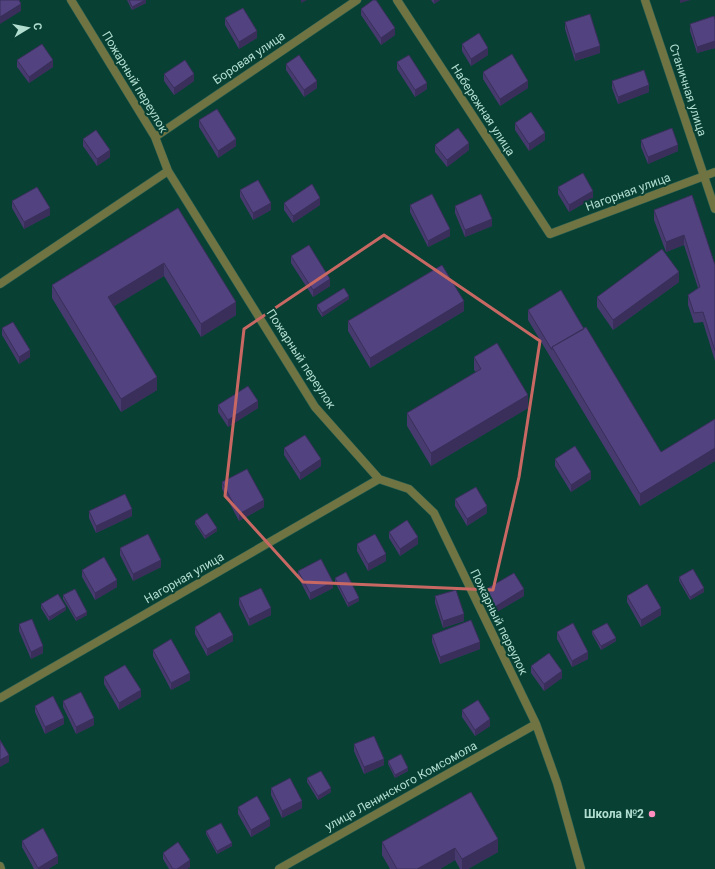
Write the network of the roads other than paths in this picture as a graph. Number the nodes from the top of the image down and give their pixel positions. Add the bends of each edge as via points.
1 (71, 0) edge
2 (357, 0) edge
3 (397, 0) edge
4 (645, 0) edge
5 (155, 137) junction
6 (168, 171) junction
7 (715, 172) edge
8 (704, 176) junction
9 (715, 210) edge
10 (550, 234) joint
11 (0, 284) edge
12 (379, 479) junction
13 (0, 698) edge
14 (536, 724) junction
15 (279, 869) edge
16 (581, 869) edge

1 - 5 street, Пожарный переулок
2 - 5 street, Боровая улица
3 - 10 street, Набережная улица
4 - 8 street, Станичная улица
5 - 6 street, Пожарный переулок
6 - 11 street
6 - 12 street, Пожарный переулок via 315,407
7 - 8 street, Нагорная улица
8 - 9 street, Станичная улица
8 - 10 street, Нагорная улица
12 - 13 street, Нагорная улица
12 - 14 street, Пожарный переулок via 409,489 434,513
14 - 15 street, улица Ленинского Комсомола
14 - 16 street, Пожарный переулок via 557,783

